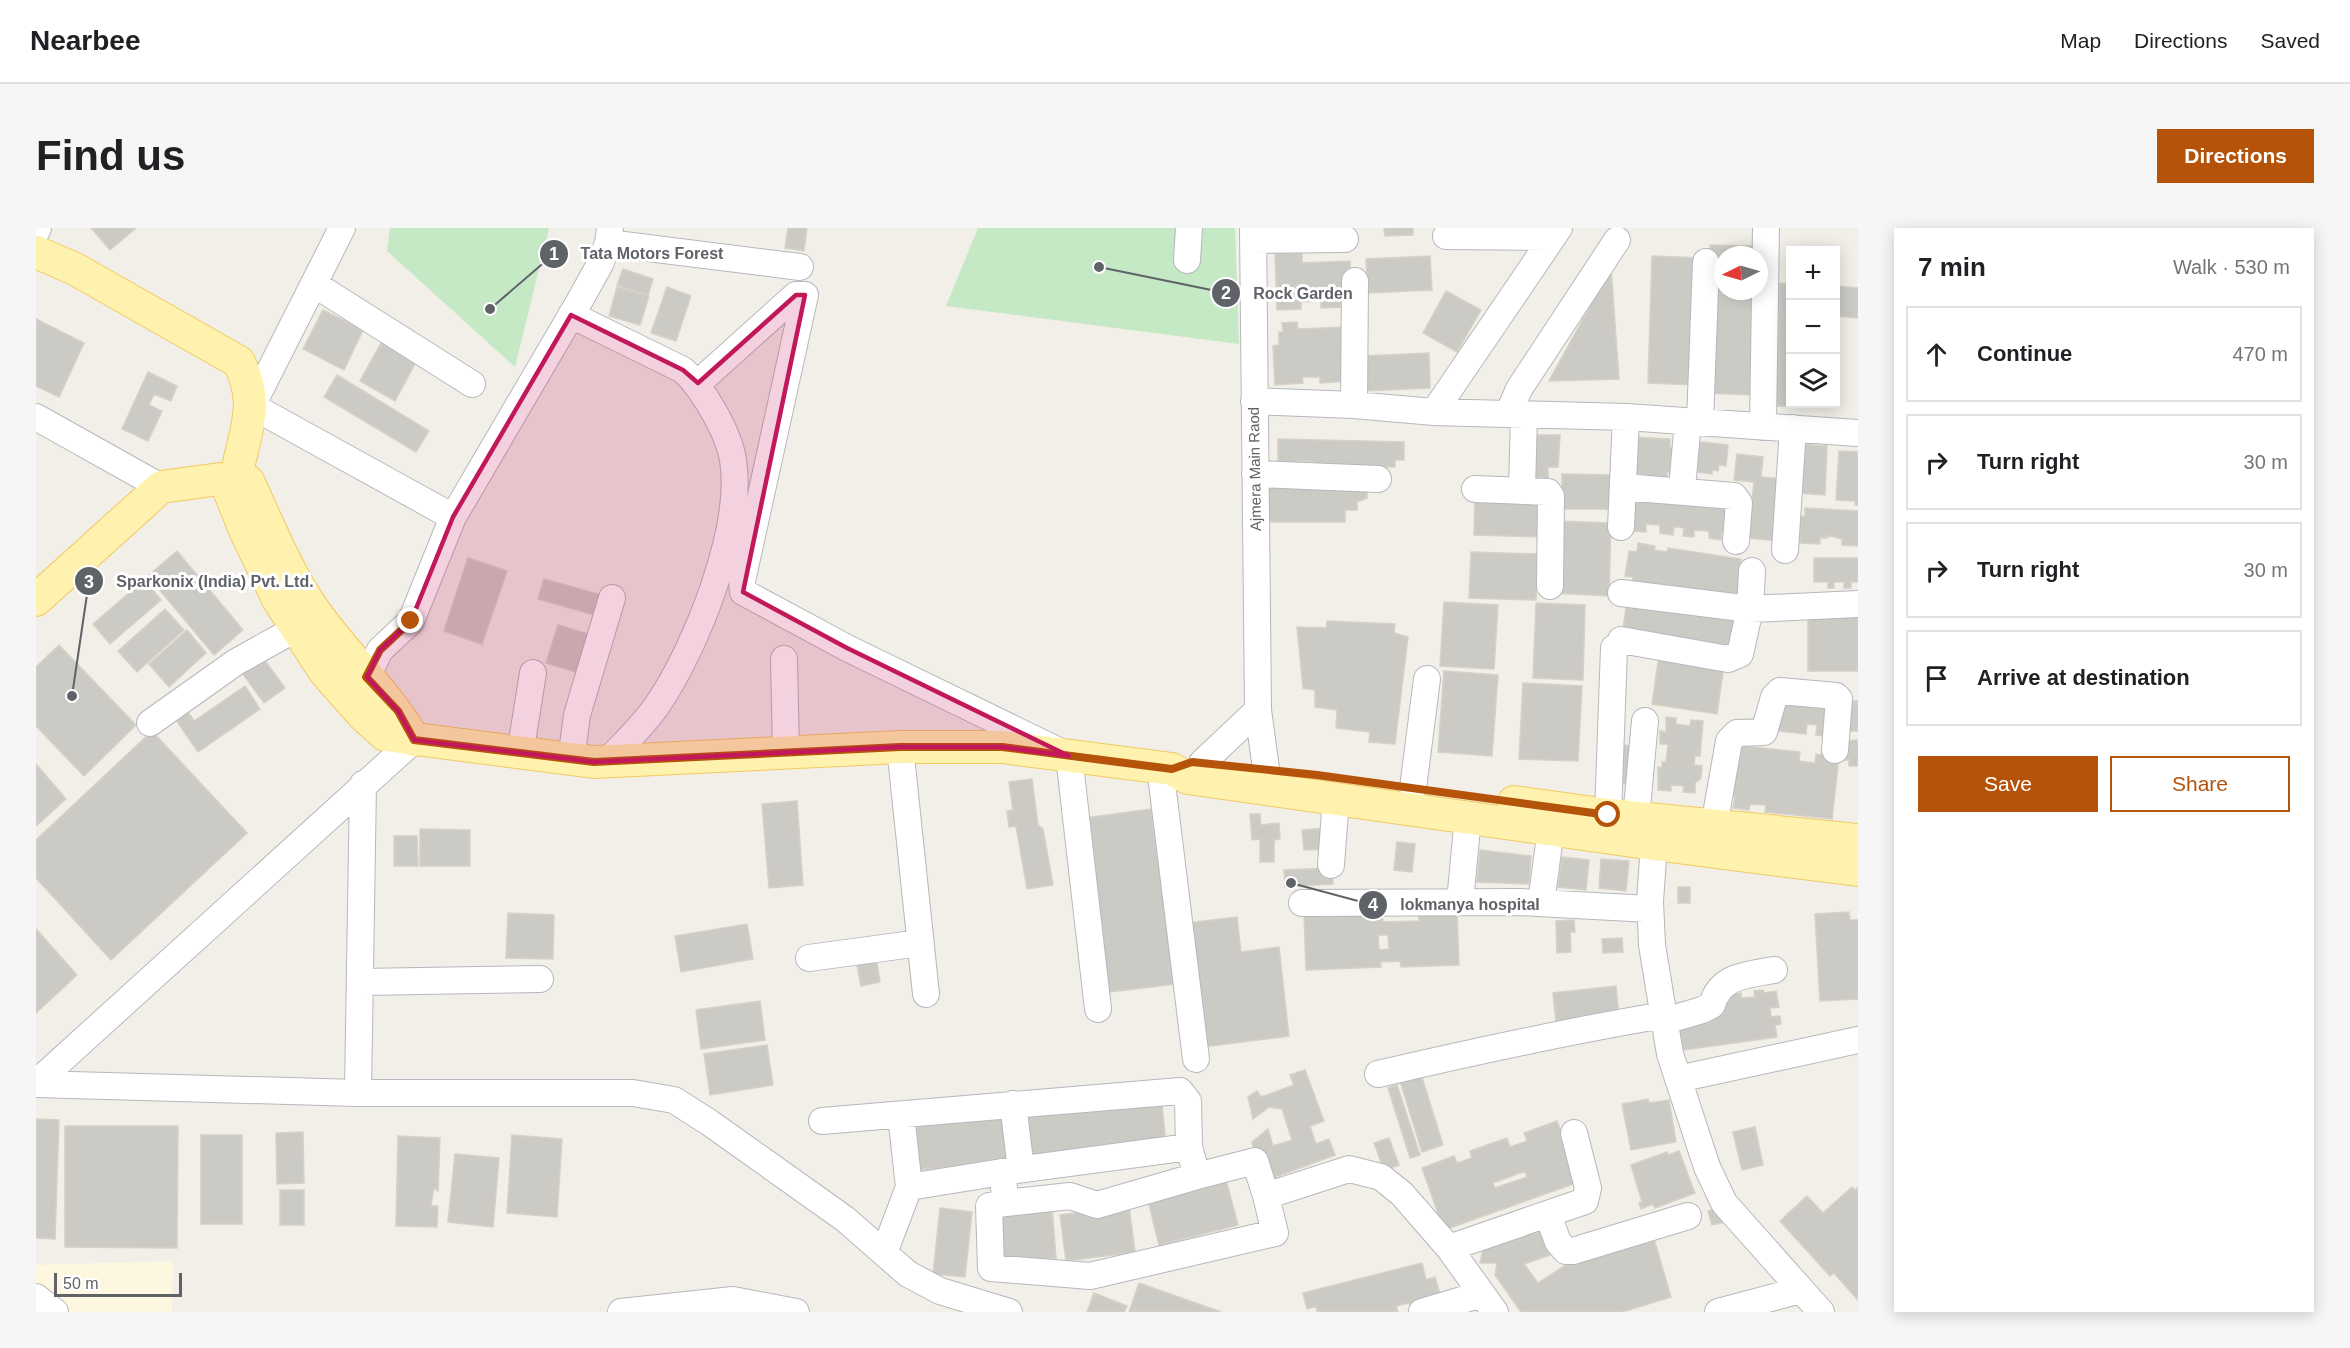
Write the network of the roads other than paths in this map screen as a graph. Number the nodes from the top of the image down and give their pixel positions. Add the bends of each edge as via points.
1 (342, 228) edge
2 (1189, 228) edge
3 (1766, 228) edge
4 (1555, 233) edge
5 (1253, 234) edge
6 (609, 236) edge
7 (1446, 236) dead end
8 (1345, 238) dead end
9 (1617, 240) dead end
10 (36, 252) edge
11 (1188, 260) dead end
12 (1706, 262) dead end
13 (36, 267) edge
14 (800, 267) dead end
15 (1355, 280) dead end
16 (314, 284) junction
17 (572, 315) junction
18 (246, 375) junction
19 (472, 384) dead end
20 (697, 384) junction
21 (1254, 401) junction
22 (1354, 405) junction
23 (252, 406) junction
24 (1434, 412) junction
25 (1516, 414) junction
26 (36, 417) edge
27 (1626, 417) junction
28 (1694, 422) junction
29 (1763, 427) junction
30 (1793, 428) junction
31 (1858, 433) edge
32 (1255, 474) junction
33 (1683, 477) dead end
34 (234, 478) junction
35 (1378, 479) dead end
36 (161, 487) junction
37 (1623, 487) junction
38 (1475, 489) dead end
39 (1522, 491) junction
40 (453, 517) junction
41 (1621, 527) dead end
42 (1737, 541) dead end
43 (1785, 550) dead end
44 (1752, 571) dead end
45 (1550, 586) dead end
46 (1621, 593) dead end
47 (612, 598) dead end
48 (36, 600) edge
49 (1858, 604) edge
50 (1750, 609) junction
51 (297, 628) junction
52 (784, 659) dead end
53 (533, 674) dead end
54 (366, 677) junction
55 (1426, 679) dead end
56 (1258, 710) junction
57 (1645, 721) dead end
58 (150, 723) dead end
59 (414, 740) junction
60 (900, 747) junction
61 (1835, 750) dead end
62 (786, 753) junction
63 (520, 754) junction
64 (1069, 756) junction
65 (571, 760) junction
66 (607, 762) junction
67 (1184, 770) junction
68 (1265, 779) junction
69 (363, 784) junction
70 (1413, 788) junction
71 (1336, 799) junction
72 (1622, 817) junction
73 (1468, 818) junction
74 (1714, 826) junction
75 (1551, 829) junction
76 (1858, 840) edge
77 (1654, 844) junction
78 (1331, 865) dead end
79 (1858, 870) edge
80 (1460, 902) junction
81 (1302, 903) dead end
82 (1541, 903) junction
83 (1650, 909) junction
84 (920, 943) junction
85 (809, 958) dead end
86 (1774, 970) dead end
87 (540, 979) dead end
88 (360, 982) junction
89 (926, 994) dead end
90 (1098, 1009) dead end
91 (1664, 1018) junction
92 (1858, 1040) edge
93 (1196, 1059) dead end
94 (1378, 1074) dead end
95 (1678, 1079) junction
96 (36, 1084) edge
97 (358, 1093) junction
98 (1013, 1104) junction
99 (901, 1115) junction
100 (822, 1121) dead end
101 (1574, 1133) dead end
102 (1189, 1147) junction
103 (1011, 1170) junction
104 (1197, 1176) junction
105 (909, 1186) junction
106 (1266, 1196) junction
107 (1006, 1203) junction
108 (1548, 1215) junction
109 (1688, 1216) dead end
110 (1449, 1248) junction
111 (884, 1253) junction
112 (1802, 1290) junction
113 (36, 1297) edge
114 (1488, 1303) edge
115 (55, 1312) edge
116 (621, 1312) edge
117 (796, 1312) edge
118 (1009, 1312) edge
119 (1422, 1312) edge
120 (1718, 1312) edge
121 (1821, 1312) edge

1 - 16 street
2 - 11 street
3 - 29 street
4 - 7 street
4 - 24 street
5 - 8 street
5 - 21 street, Ajmera Main Raod
6 - 14 street
6 - 17 street via 600,264
9 - 25 street via 1519,389
10 - 18 main road via 75,269 239,362
12 - 28 street
13 - 18 main road via 231,374
15 - 22 street
16 - 19 street
16 - 23 street
17 - 20 street via 682,370
17 - 40 street
18 - 23 main road
20 - 64 street via 792,298 800,293 805,295 742,581 743,592 847,648
20 - 66 street via 733,459 730,524 715,581 690,646 657,706
21 - 22 street
21 - 32 street, Ajmera Main Raod
22 - 24 street
23 - 34 main road
23 - 40 street
24 - 25 street
25 - 27 street
25 - 39 street
26 - 36 street
27 - 28 street
27 - 37 street
28 - 29 street
28 - 33 street
29 - 30 street
30 - 31 street
30 - 43 street
32 - 35 street
32 - 56 street, Ajmera Main Raod
34 - 36 main road
34 - 51 main road via 244,530
34 - 54 main road via 301,592
36 - 48 main road
37 - 41 street
37 - 42 street via 1734,496 1739,503
38 - 39 street
39 - 45 street via 1548,492 1551,496
40 - 54 street via 411,621 380,650
44 - 50 street
46 - 50 street
47 - 65 street via 577,715
49 - 50 street
50 - 72 street via 1740,654 1735,658 1618,644
51 - 58 street via 236,662
51 - 59 main road via 325,672 363,715 385,735
52 - 62 street
53 - 63 street
54 - 59 main road via 398,711
55 - 70 street
56 - 67 street
56 - 68 street, Ajmera Main Raod
57 - 72 street
59 - 63 main road
59 - 69 street
60 - 62 main road
60 - 64 main road via 1002,747
60 - 84 street
61 - 74 street via 1839,699 1778,693 1764,732 1737,732 1729,741
62 - 66 main road
63 - 65 main road
64 - 67 main road
64 - 90 street
65 - 66 main road
67 - 68 main road
67 - 93 street
68 - 70 main road
68 - 71 main road
69 - 88 street
69 - 96 street
70 - 72 main road
71 - 73 main road
71 - 78 street
72 - 74 main road
73 - 75 main road
73 - 80 street
74 - 76 main road
75 - 77 main road
75 - 82 street
77 - 79 main road
77 - 83 street
80 - 81 street
80 - 82 street
82 - 83 street
83 - 91 street
84 - 85 street
84 - 89 street
86 - 91 street via 1730,979 1715,992 1712,1005
87 - 88 street
88 - 97 street
91 - 94 street via 1571,1031
91 - 95 street
92 - 95 street
95 - 112 street via 1714,1187
96 - 97 street
97 - 111 street via 633,1093 674,1100 845,1219
98 - 99 street
98 - 102 street via 1180,1091 1188,1101
98 - 103 street
99 - 100 street
99 - 105 street
101 - 108 street via 1588,1196 1579,1205
102 - 103 street
102 - 104 street
103 - 105 street
103 - 107 street
104 - 106 street via 1255,1161
104 - 107 street via 1097,1205 1070,1196
105 - 111 street
106 - 107 street via 1275,1233 1090,1276 991,1268 989,1206
106 - 110 street via 1349,1169 1381,1176
108 - 109 street via 1558,1242 1566,1251
108 - 110 street
110 - 114 street
111 - 118 street via 908,1274 940,1291
112 - 120 street
112 - 121 street
113 - 115 street
114 - 119 street
116 - 117 street via 733,1300

